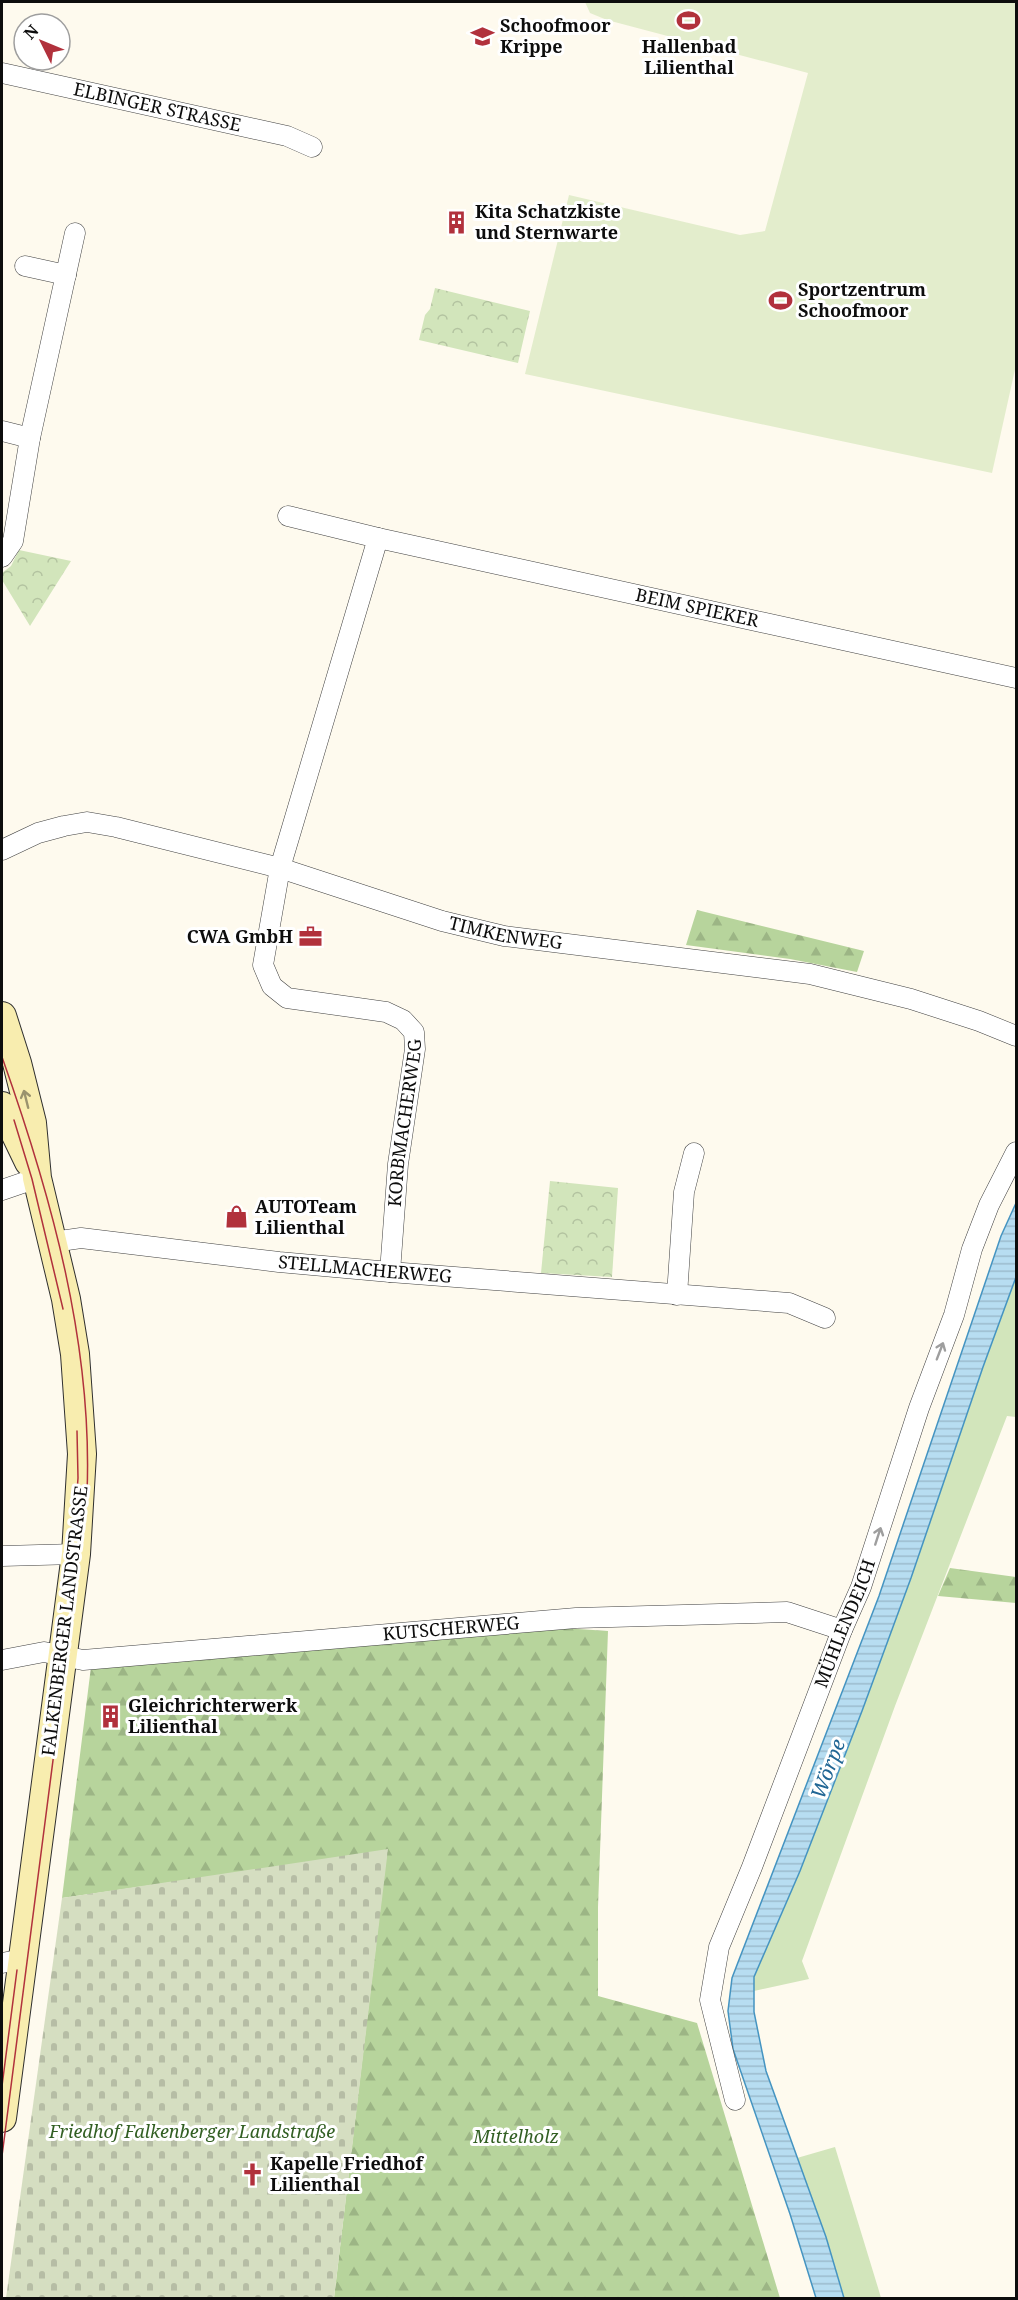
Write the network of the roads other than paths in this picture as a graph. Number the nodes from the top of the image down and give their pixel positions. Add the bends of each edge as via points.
1 (2, 73) edge
2 (312, 147) dead end
3 (75, 233) dead end
4 (25, 266) dead end
5 (66, 274) junction
6 (2, 431) edge
7 (30, 438) junction
8 (288, 516) dead end
9 (378, 538) junction
10 (2, 557) edge
11 (1017, 678) edge
12 (2, 850) edge
13 (280, 868) junction
14 (2, 1016) edge
15 (1017, 1036) edge
16 (2, 1106) edge
17 (1017, 1152) edge
18 (694, 1153) dead end
19 (37, 1178) junction
20 (2, 1190) edge
21 (53, 1242) junction
22 (390, 1272) junction
23 (677, 1296) junction
24 (825, 1318) dead end
25 (76, 1554) junction
26 (2, 1556) edge
27 (842, 1630) junction
28 (60, 1655) junction
29 (2, 1660) edge
30 (12, 1961) edge
31 (735, 2100) dead end
32 (2, 2118) edge

1 - 2 street, ELBINGER STRASSE via 287,136
3 - 5 street
4 - 5 street
5 - 7 street
6 - 7 street
7 - 10 street via 13,541
8 - 9 street, BEIM SPIEKER
9 - 11 street, BEIM SPIEKER
9 - 13 street
12 - 13 street, TIMKENWEG via 38,833 87,822
13 - 15 street, TIMKENWEG via 442,921 504,936 810,974 911,999
13 - 22 street, KORBMACHERWEG via 263,965 272,986 287,998 387,1012 403,1020 414,1032
19 -> 14 street, FALKENBERGER LANDSTRASSE via 32,1123
16 - 19 street, FALKENBERGER LANDSTRASSE
27 -> 17 street, MÜHLENDEICH via 861,1587 919,1408 954,1315 972,1248
18 - 23 street via 684,1192
19 - 20 street
19 - 21 street, FALKENBERGER LANDSTRASSE
21 - 22 street, STELLMACHERWEG via 81,1238
21 - 25 street, FALKENBERGER LANDSTRASSE via 80,1397 82,1470
22 - 23 street, STELLMACHERWEG
23 - 24 street, STELLMACHERWEG via 789,1303
25 - 26 street
25 - 28 street, FALKENBERGER LANDSTRASSE
27 - 28 street, KUTSCHERWEG via 787,1612 740,1612 576,1618 83,1659
27 - 31 street, MÜHLENDEICH via 719,1947 710,2000
28 - 29 street, FALKENBERGER LANDSTRASSE via 44,1652
28 - 30 street, FALKENBERGER LANDSTRASSE
30 - 32 street, FALKENBERGER LANDSTRASSE

